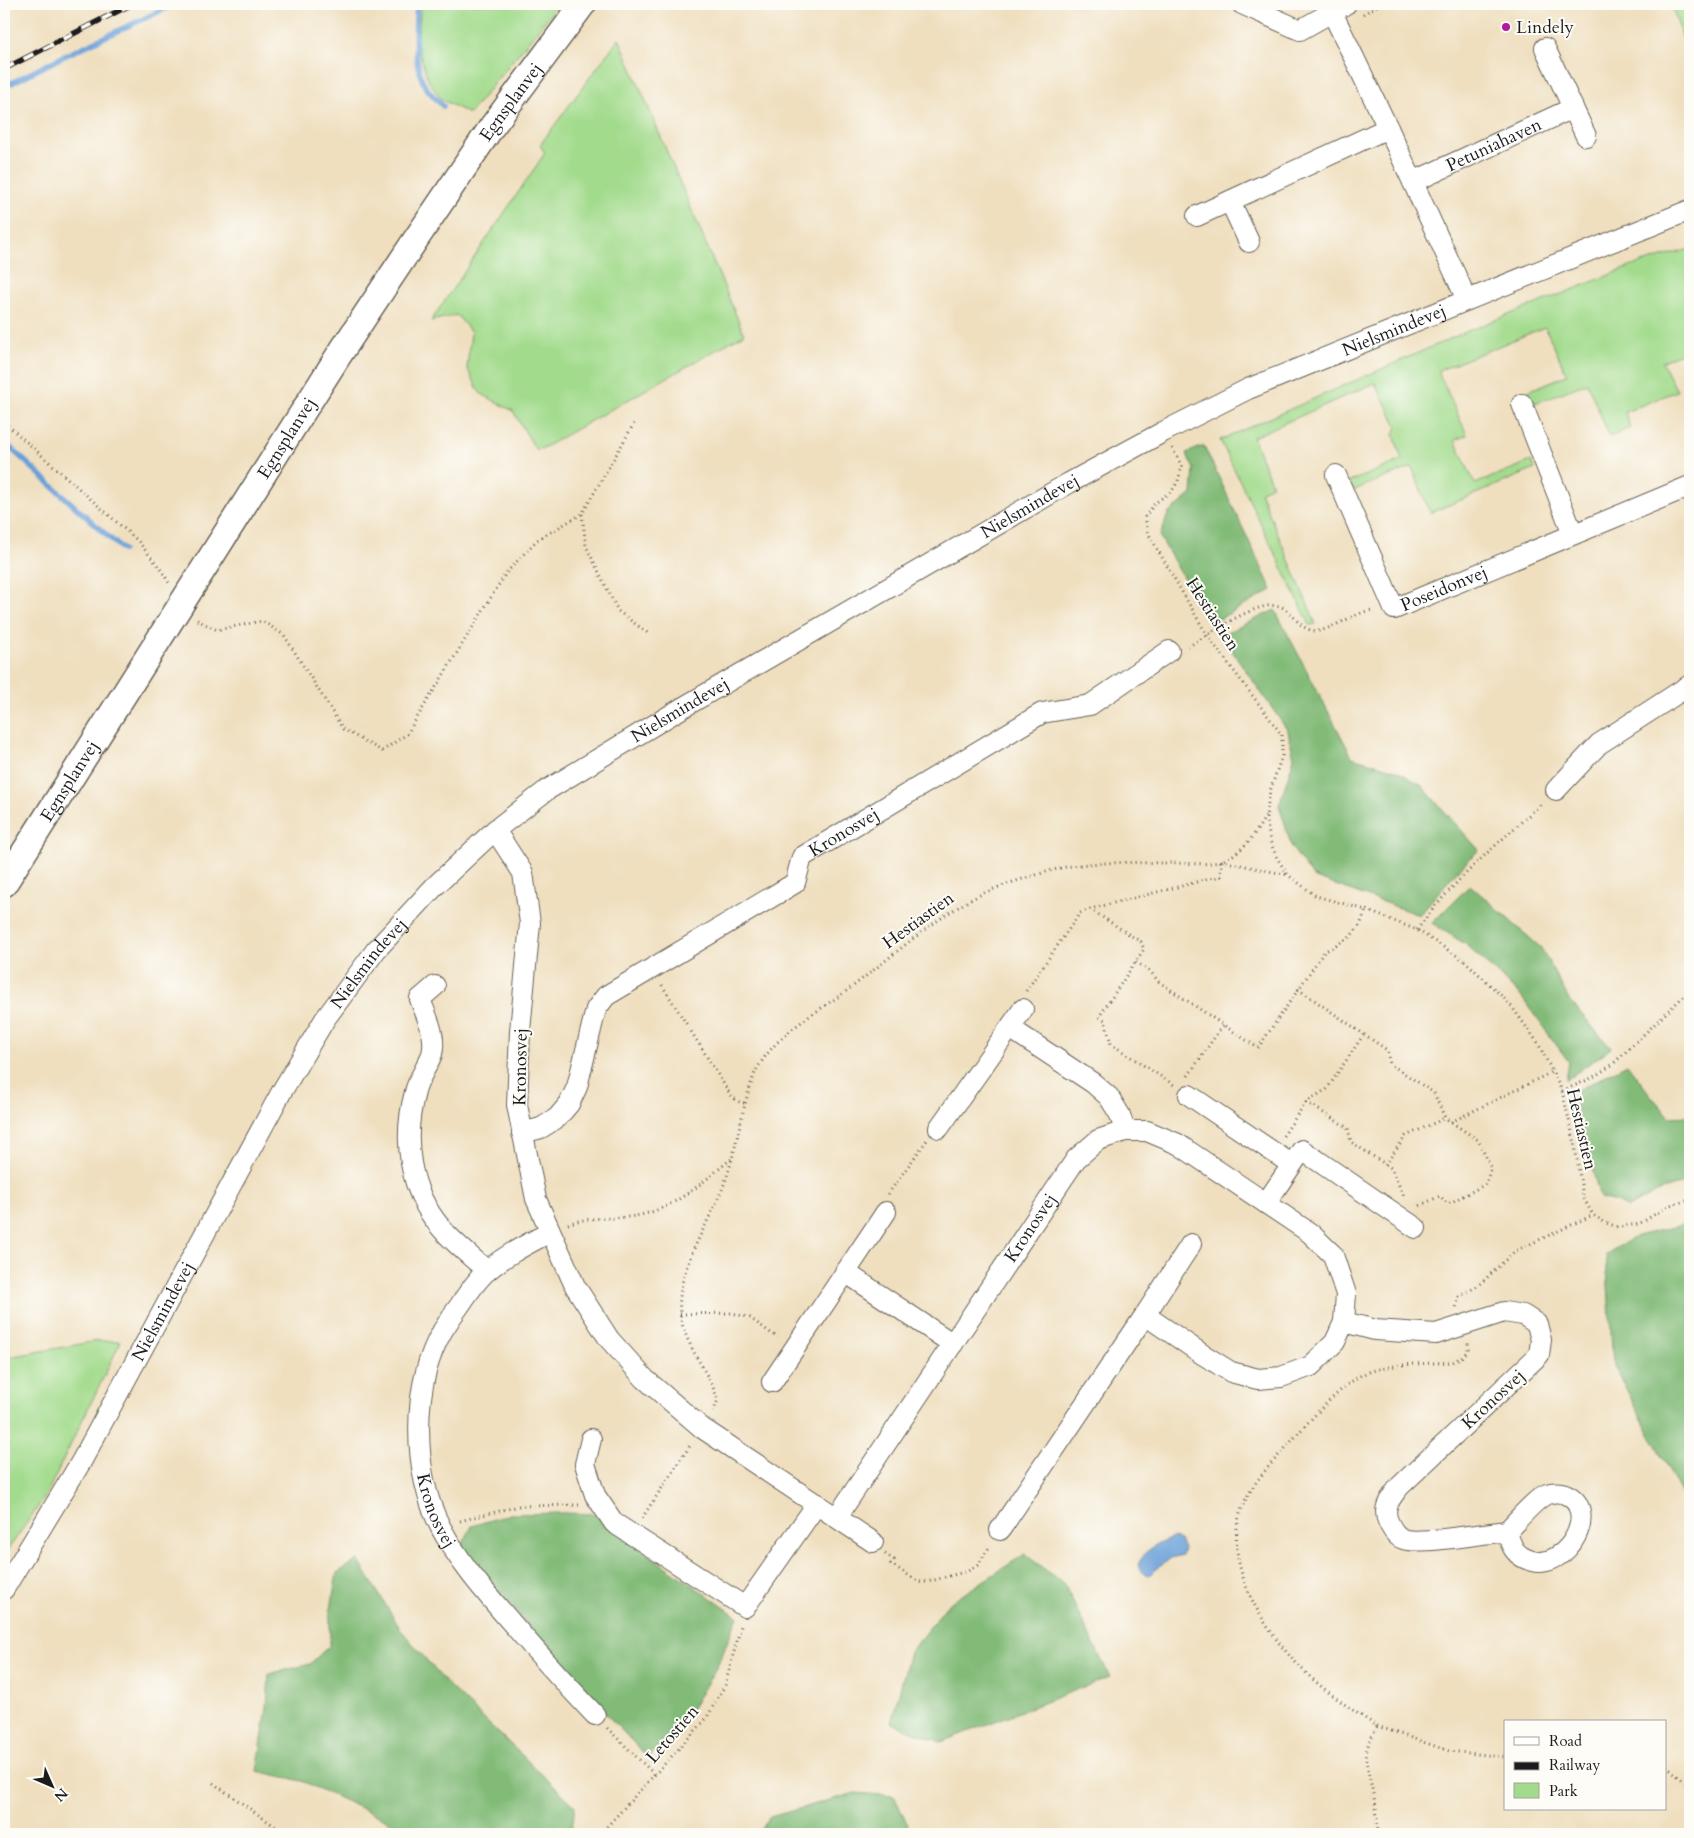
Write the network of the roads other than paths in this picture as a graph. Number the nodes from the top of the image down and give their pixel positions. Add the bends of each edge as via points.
1 (583, 4) edge
2 (1242, 4) edge
3 (1339, 8) edge
4 (1545, 48) dead end
5 (1573, 108) junction
6 (1388, 128) junction
7 (1586, 136) dead end
8 (1413, 182) junction
9 (1230, 201) junction
10 (1690, 210) edge
11 (1197, 216) dead end
12 (1249, 242) dead end
13 (1468, 300) junction
14 (1522, 404) dead end
15 (1336, 475) dead end
16 (1690, 486) edge
17 (1573, 534) junction
18 (1169, 651) road end
19 (1690, 685) edge
20 (1556, 790) road end
21 (495, 830) junction
22 (4, 884) edge
23 (436, 986) dead end
24 (1023, 1009) road end
25 (1010, 1028) junction
26 (1184, 1092) road end
27 (940, 1128) road end
28 (1125, 1131) junction
29 (522, 1133) junction
30 (1291, 1164) junction
31 (1266, 1203) junction
32 (886, 1212) road end
33 (1410, 1219) road end
34 (550, 1232) junction
35 (1191, 1244) dead end
36 (487, 1271) junction
37 (845, 1272) junction
38 (1145, 1315) junction
39 (1344, 1322) junction
40 (953, 1344) junction
41 (772, 1382) dead end
42 (591, 1439) dead end
43 (818, 1504) junction
44 (837, 1517) junction
45 (1000, 1530) road end
46 (1507, 1531) dead end
47 (873, 1542) dead end
48 (4, 1588) edge
49 (594, 1716) road end

1 - 22 main road, Egnsplanvej via 491,128 337,358
2 - 3 street via 1300,30
3 - 6 street
4 - 5 street
5 - 7 street
5 - 8 street, Petuniahaven
6 - 8 street
6 - 9 street
8 - 13 street
9 - 11 street
9 - 12 street
10 - 13 street, Nielsmindevej
13 - 21 street, Nielsmindevej via 1248,389 1069,483 682,708 547,790
14 - 17 street
15 - 17 street, Poseidonvej via 1394,609
16 - 17 street, Poseidonvej
18 - 29 street, Kronosvej via 1090,705 1042,713 802,858 795,883 606,996 596,1009 577,1087 569,1104 557,1118 541,1128
19 - 20 street via 1599,744
21 - 29 street, Kronosvej via 523,873 530,923 520,1040 518,1105
21 - 48 street, Nielsmindevej via 434,886 376,950 325,1019 282,1091 81,1462
23 - 36 street via 420,999 433,1035 432,1053 415,1090 408,1148 414,1177 425,1205 442,1229
24 - 25 street
25 - 27 street
25 - 28 street via 1109,1097 1120,1114
26 - 30 street
28 - 31 street, Kronosvej via 1147,1131 1178,1144
28 - 40 street, Kronosvej via 1098,1140 1076,1160
29 - 34 street, Kronosvej via 536,1199
30 - 31 street
30 - 33 street via 1302,1150
31 - 39 street, Kronosvej via 1310,1232 1333,1255 1346,1294
32 - 37 street
34 - 36 street, Kronosvej via 512,1252
34 - 43 street, Kronosvej via 575,1286 609,1339 645,1379 702,1428
35 - 38 street
36 - 49 street, Kronosvej via 442,1331 428,1367 418,1433 429,1498 441,1527 468,1571
37 - 40 street
37 - 41 street
38 - 39 street, Kronosvej via 1231,1372 1258,1379 1281,1377 1311,1366 1336,1342
38 - 45 street
39 - 46 street, Kronosvej via 1375,1330 1436,1334 1504,1312 1523,1314 1537,1324 1541,1340 1539,1355 1399,1487 1386,1504 1386,1518 1391,1530 1402,1539 1417,1541
40 - 44 street, Kronosvej
42 - 43 street via 585,1464 595,1495 614,1522 745,1607
43 - 44 street, Kronosvej
44 - 47 street, Kronosvej

